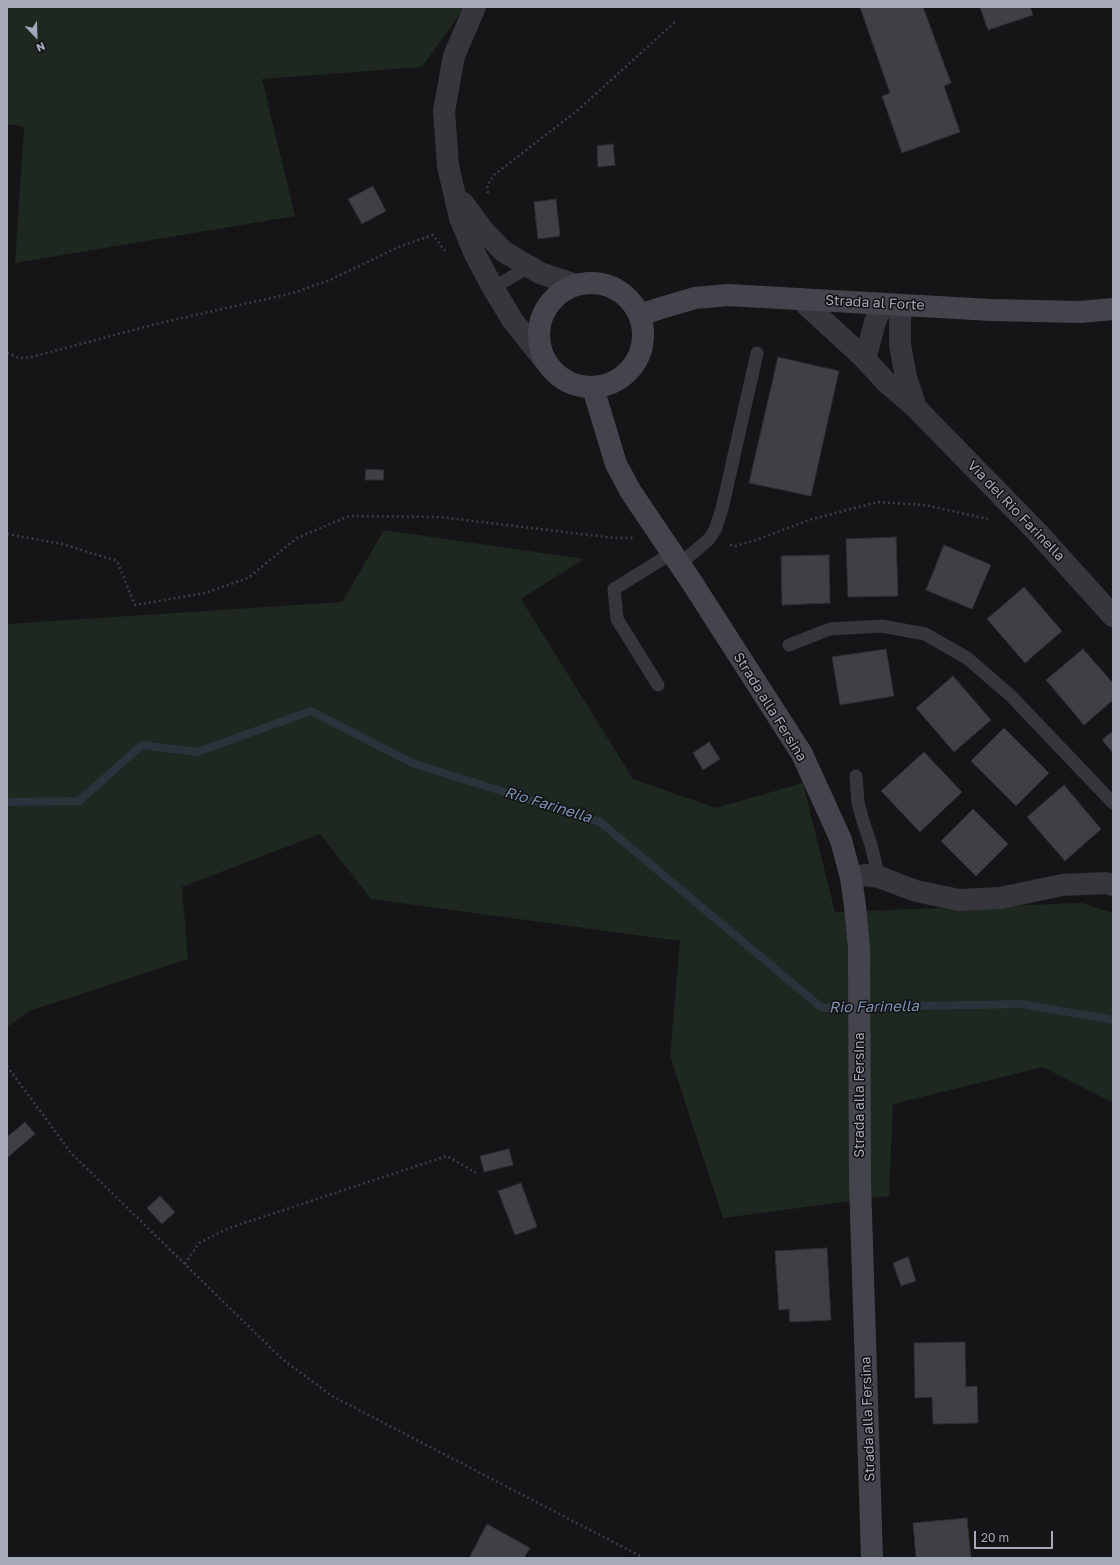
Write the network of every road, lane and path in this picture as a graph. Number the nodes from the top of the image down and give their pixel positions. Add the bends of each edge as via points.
1 (475, 7) edge
2 (675, 22) dead end
3 (456, 194) junction
4 (488, 194) dead end
5 (447, 253) dead end
6 (527, 265) junction
7 (576, 285) junction
8 (493, 288) junction
9 (800, 299) junction
10 (892, 305) junction
11 (1113, 309) edge
12 (640, 315) junction
13 (7, 353) edge
14 (757, 353) dead end
15 (866, 359) junction
16 (545, 361) junction
17 (593, 388) junction
18 (916, 408) junction
19 (993, 520) dead end
20 (655, 528) junction
21 (7, 534) edge
22 (710, 539) junction
23 (676, 559) junction
24 (1113, 616) edge
25 (788, 645) dead end
26 (658, 685) dead end
27 (856, 776) dead end
28 (1113, 803) edge
29 (879, 877) junction
30 (851, 878) junction
31 (1113, 885) edge
32 (7, 1066) edge
33 (476, 1173) dead end
34 (185, 1264) junction
35 (644, 1558) edge
36 (872, 1558) edge

1 - 3 street via 454,56 444,110 448,166
2 - 4 path via 578,110 494,175 487,186
3 - 6 street via 483,230 503,251
3 - 8 street via 460,218
5 - 13 path via 433,235 400,246 330,280 292,293 160,323 31,357 19,358
6 - 7 street via 540,273
6 - 8 lane
7 - 12 street via 596,283 614,288 630,299
7 - 16 street via 562,291 550,302 542,316 539,331 540,347
8 - 16 street via 514,321
9 - 10 street, Strada al Forte
9 - 12 street, Strada al Forte via 728,295 695,298
9 - 15 street, Via del Rio Farinella
10 - 11 street, Strada al Forte via 1080,312
10 - 15 street via 874,322
10 - 18 street, Via del Rio Farinella via 900,320 900,345 906,377
12 - 17 street via 644,336 640,355 630,372 613,384
14 - 22 lane via 722,509
15 - 18 street, Via del Rio Farinella via 887,383
16 - 17 street via 554,373 565,381 579,387
17 - 20 street, Strada alla Fersina via 616,464
18 - 24 street, Via del Rio Farinella via 1037,532
19 - 22 path via 925,505 878,502 812,519 736,546
20 - 21 path via 636,538 614,538 440,517 349,516 297,538 248,578 205,593 135,605 117,561 62,544
20 - 23 street, Strada alla Fersina
22 - 23 lane
23 - 26 lane via 614,589 617,619
23 - 30 street, Strada alla Fersina via 802,754 840,840
25 - 28 lane via 830,630 882,626 924,634 967,658 1011,696
27 - 29 lane via 858,803 872,845
29 - 30 street via 865,875
29 - 31 street via 916,891 959,900 1000,898 1062,885
30 - 36 street, Strada alla Fersina via 859,948 860,1182
32 - 34 path via 71,1153
33 - 34 path via 447,1156 229,1228 199,1243
34 - 35 path via 282,1359 332,1396

